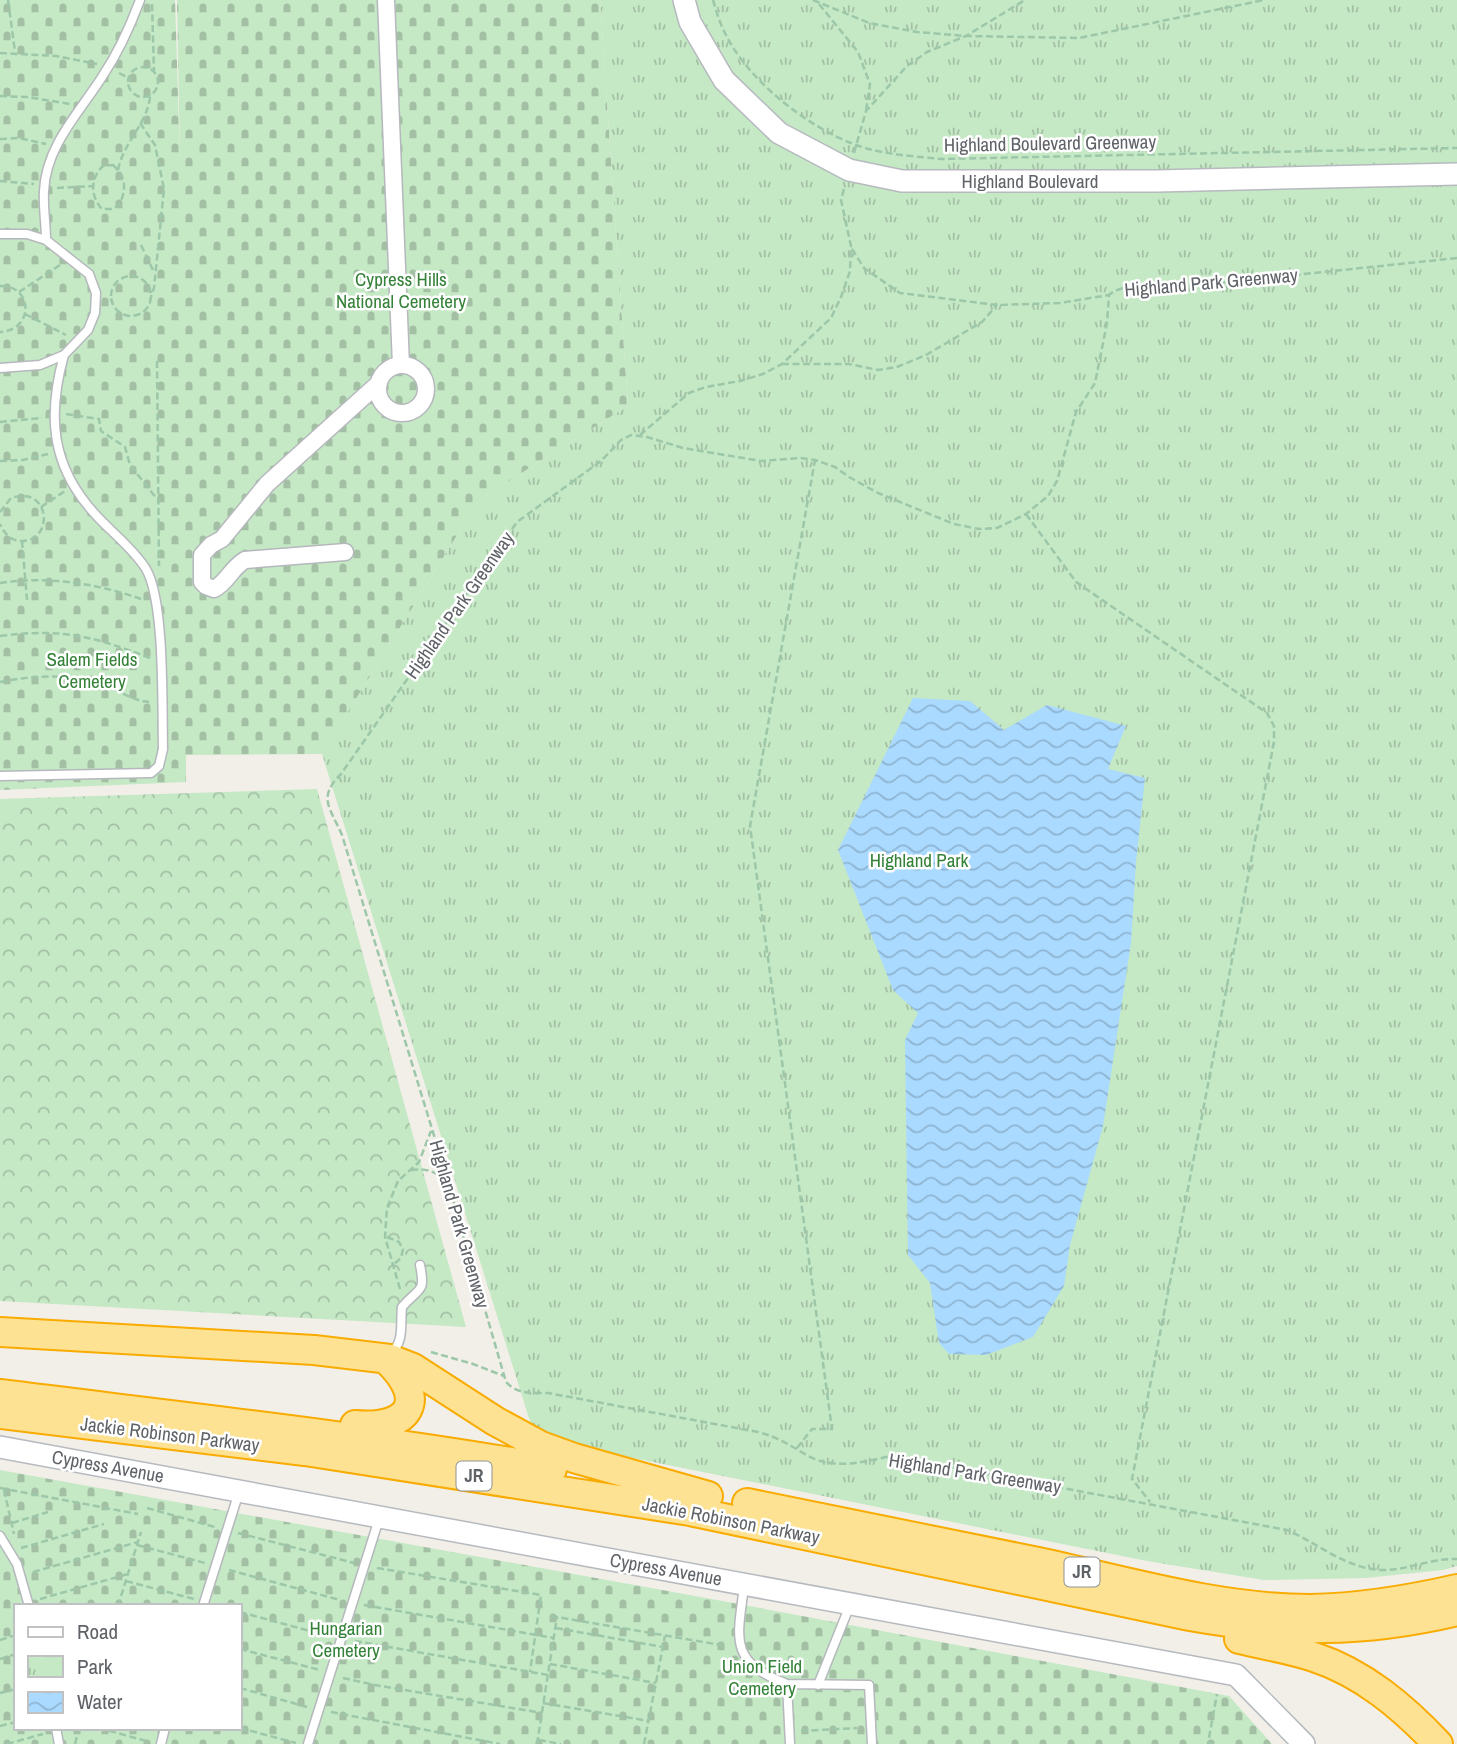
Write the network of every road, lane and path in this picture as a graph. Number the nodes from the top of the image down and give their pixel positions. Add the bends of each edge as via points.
1 (8, 0) edge
2 (140, 0) edge
3 (152, 0) edge
4 (386, 0) edge
5 (684, 0) edge
6 (713, 0) edge
7 (1025, 0) edge
8 (1245, 0) edge
9 (1264, 0) edge
10 (815, 1) edge
11 (1237, 6) junction
12 (966, 36) junction
13 (0, 53) edge
14 (15, 53) junction
15 (108, 67) junction
16 (153, 71) junction
17 (0, 96) edge
18 (150, 96) junction
19 (80, 107) junction
20 (866, 111) junction
21 (140, 123) junction
22 (0, 139) edge
23 (856, 145) junction
24 (55, 148) junction
25 (1457, 148) edge
26 (118, 170) junction
27 (1457, 174) edge
28 (0, 181) edge
29 (44, 186) junction
30 (93, 187) junction
31 (842, 195) dead end
32 (0, 234) edge
33 (46, 240) junction
34 (141, 245) dead end
35 (851, 246) junction
36 (71, 258) junction
37 (1457, 258) edge
38 (155, 273) junction
39 (0, 286) edge
40 (19, 292) junction
41 (1109, 295) junction
42 (150, 300) junction
43 (997, 305) junction
44 (25, 314) junction
45 (0, 332) edge
46 (78, 341) junction
47 (64, 355) junction
48 (157, 361) dead end
49 (782, 364) junction
50 (401, 365) junction
51 (0, 368) edge
52 (379, 383) junction
53 (54, 415) junction
54 (0, 422) edge
55 (640, 435) junction
56 (58, 452) junction
57 (815, 460) junction
58 (0, 461) edge
59 (73, 486) junction
60 (158, 501) dead end
61 (41, 507) junction
62 (0, 512) edge
63 (1026, 514) junction
64 (0, 524) edge
65 (22, 541) junction
66 (345, 552) dead end
67 (25, 580) junction
68 (0, 583) edge
69 (27, 600) dead end
70 (156, 605) junction
71 (0, 636) edge
72 (160, 662) junction
73 (0, 682) edge
74 (148, 702) dead end
75 (0, 776) edge
76 (432, 1129) junction
77 (411, 1170) junction
78 (449, 1183) junction
79 (385, 1237) junction
80 (393, 1265) junction
81 (420, 1265) dead end
82 (402, 1307) junction
83 (0, 1332) edge
84 (424, 1350) dead end
85 (385, 1358) junction
86 (505, 1376) junction
87 (0, 1394) edge
88 (0, 1414) edge
89 (242, 1423) junction
90 (0, 1447) edge
91 (797, 1448) junction
92 (2, 1488) edge
93 (239, 1490) junction
94 (708, 1496) junction
95 (1150, 1502) junction
96 (147, 1508) dead end
97 (48, 1512) dead end
98 (138, 1514) dead end
99 (380, 1516) junction
100 (12, 1523) junction
101 (104, 1524) dead end
102 (227, 1530) junction
103 (141, 1532) dead end
104 (0, 1536) edge
105 (137, 1544) junction
106 (18, 1549) junction
107 (1457, 1559) edge
108 (364, 1565) junction
109 (216, 1566) junction
110 (19, 1571) junction
111 (128, 1574) junction
112 (126, 1581) junction
113 (745, 1583) junction
114 (1457, 1589) edge
115 (1096, 1596) junction
116 (850, 1602) junction
117 (351, 1603) junction
118 (28, 1604) edge
119 (117, 1604) edge
120 (204, 1604) edge
121 (1457, 1611) edge
122 (242, 1613) edge
123 (551, 1616) dead end
124 (557, 1617) junction
125 (555, 1628) junction
126 (535, 1635) junction
127 (665, 1636) junction
128 (554, 1638) junction
129 (340, 1639) junction
130 (663, 1647) junction
131 (741, 1648) junction
132 (242, 1650) edge
133 (550, 1664) junction
134 (530, 1672) junction
135 (330, 1674) junction
136 (548, 1675) junction
137 (656, 1682) junction
138 (787, 1684) junction
139 (818, 1685) junction
140 (242, 1689) edge
141 (1217, 1694) dead end
142 (544, 1703) junction
143 (318, 1710) junction
144 (542, 1713) junction
145 (649, 1721) junction
146 (871, 1727) junction
147 (242, 1729) edge
148 (53, 1730) edge
149 (106, 1730) edge
150 (789, 1732) junction
151 (538, 1742) edge
152 (6, 1744) edge
153 (159, 1744) edge
154 (299, 1744) edge
155 (308, 1744) edge
156 (500, 1744) edge
157 (561, 1744) edge
158 (645, 1744) edge
159 (790, 1744) edge
160 (872, 1744) edge
161 (1213, 1744) edge
162 (1304, 1744) edge
163 (1438, 1744) edge

1 - 14 path
2 - 15 lane
3 - 16 path
4 - 50 street
5 - 27 street, Highland Boulevard via 690,22 724,80 779,134 849,170 902,181
6 - 23 path, Highland Boulevard Greenway via 724,32 773,92 803,118
7 - 12 path
8 - 11 path
9 - 11 path
10 - 12 path via 869,23
10 - 20 path via 858,52 870,84
11 - 12 path via 1079,38
12 - 20 path via 907,66
13 - 14 path
14 - 15 path
15 - 19 lane
16 - 18 path via 159,85
16 - 18 path via 135,70 128,83 136,95
17 - 19 path
18 - 21 path via 149,109
19 - 24 lane
20 - 23 path
21 - 26 path
21 - 38 path via 155,145 164,188
22 - 24 path
23 - 25 path, Highland Boulevard Greenway via 894,155 942,159
24 - 29 lane
26 - 30 path via 113,165 103,166
26 - 30 path via 125,182 119,205 102,209
28 - 29 path
29 - 30 path
29 - 33 lane
31 - 35 path
32 - 33 lane
33 - 36 lane
34 - 38 path
35 - 43 path via 864,268 900,293
35 - 49 path via 850,271 831,317
36 - 40 path
36 - 46 lane via 89,274 96,293 95,313
37 - 41 path, Highland Park Greenway via 1171,288 1131,287
38 - 42 path
39 - 40 path
40 - 44 path
41 - 43 path via 1060,303
41 - 63 path, Highland Park Greenway via 1095,383 1076,412 1057,481 1048,496
42 - 42 path via 147,284 136,276 117,280 110,298 116,310 127,316 141,314
43 - 49 path via 982,322 897,367
44 - 45 path via 16,327
44 - 46 path
46 - 47 lane
47 - 51 lane via 40,365
47 - 53 lane
48 - 70 path
49 - 55 path via 763,374 689,393
50 - 52 street via 387,370
50 - 52 street via 416,369 426,382 421,405 407,413 391,410 380,399
52 - 66 street via 267,484 222,540 202,555 202,582 214,589 222,585 234,566 245,560
53 - 54 path
53 - 56 lane
53 - 60 path via 99,419 101,431 125,447 130,465
55 - 57 path, Highland Park Greenway via 683,448 761,461
55 - 76 path, Highland Park Greenway via 621,440 601,461 517,522 329,786 327,799
56 - 58 path
56 - 59 lane
57 - 63 path, Highland Park Greenway via 878,493 954,524 997,528
57 - 91 path via 750,826 832,1429 812,1429
59 - 61 path
59 - 70 lane via 146,570
61 - 62 path via 33,498 18,496
61 - 65 path via 42,529
63 - 95 path via 1076,582 1268,713 1274,726 1275,742 1132,1479
64 - 65 path via 10,537
65 - 67 path
67 - 68 path
67 - 69 path
67 - 70 path via 101,586
70 - 72 lane
71 - 72 path via 76,634
72 - 75 lane via 163,749 152,773
73 - 74 path via 63,676 85,679
76 - 77 path, Highland Park Greenway via 425,1152
76 - 78 path, Highland Park Greenway
77 - 78 path via 438,1173
77 - 79 path, Highland Park Greenway via 393,1189
78 - 86 path, Highland Park Greenway
79 - 80 path, Highland Park Greenway
79 - 80 path via 399,1242 403,1249
80 - 82 path, Highland Park Greenway
81 - 82 lane via 421,1290
82 - 85 lane via 400,1341
83 - 85 highway
84 - 86 path
85 - 89 highway via 404,1377 410,1392 405,1413 391,1424
85 - 94 highway via 413,1368 541,1446
86 - 91 path, Highland Park Greenway via 512,1389 521,1392 548,1393 758,1432
87 - 89 highway, Jackie Robinson Parkway / JR
88 - 115 highway, Jackie Robinson Parkway / JR via 528,1484 690,1511
89 - 94 highway, Jackie Robinson Parkway / JR via 479,1456
90 - 93 street, Cypress Avenue
91 - 95 path, Highland Park Greenway via 831,1464 891,1456
92 - 98 path
92 - 100 path
93 - 99 street, Cypress Avenue
93 - 102 lane
94 - 114 highway, Jackie Robinson Parkway / JR via 1248,1604 1338,1608
95 - 107 path, Highland Park Greenway via 1287,1530 1355,1566 1383,1571
96 - 102 path
97 - 100 path
99 - 108 lane
99 - 113 street, Cypress Avenue
100 - 106 path
101 - 106 path
102 - 108 path
102 - 109 lane
103 - 105 path
104 - 110 lane
105 - 109 path
105 - 110 path
105 - 111 path
106 - 110 path
108 - 117 lane
108 - 126 path via 541,1595
109 - 117 path
109 - 120 lane
110 - 118 lane
111 - 112 path
111 - 118 path
112 - 119 path
112 - 120 path
113 - 116 street, Cypress Avenue
113 - 131 lane via 737,1632
115 - 121 highway, Jackie Robinson Parkway / JR via 1248,1626 1310,1630 1381,1625
115 - 163 highway via 1196,1630 1325,1661 1390,1698
116 - 139 lane
116 - 162 street, Cypress Avenue via 1236,1675
117 - 126 path
117 - 129 lane
122 - 129 path
123 - 124 path
124 - 125 path
124 - 127 path
125 - 128 path
125 - 130 path
126 - 128 path
126 - 134 path
127 - 130 path
127 - 131 path
128 - 133 path
129 - 134 path
129 - 135 lane
130 - 137 path
131 - 138 lane via 762,1675
132 - 135 path
133 - 136 path
133 - 137 path
134 - 136 path
135 - 143 lane
135 - 144 path
136 - 142 path
137 - 145 path
138 - 139 lane
138 - 150 lane
139 - 146 lane via 869,1685
140 - 143 path
141 - 161 path via 1208,1743
142 - 144 path
142 - 145 path
143 - 155 lane
143 - 156 path
144 - 151 path
145 - 158 path
146 - 150 path
146 - 160 lane
147 - 154 path
148 - 152 path
149 - 153 path
150 - 159 lane
151 - 157 path

